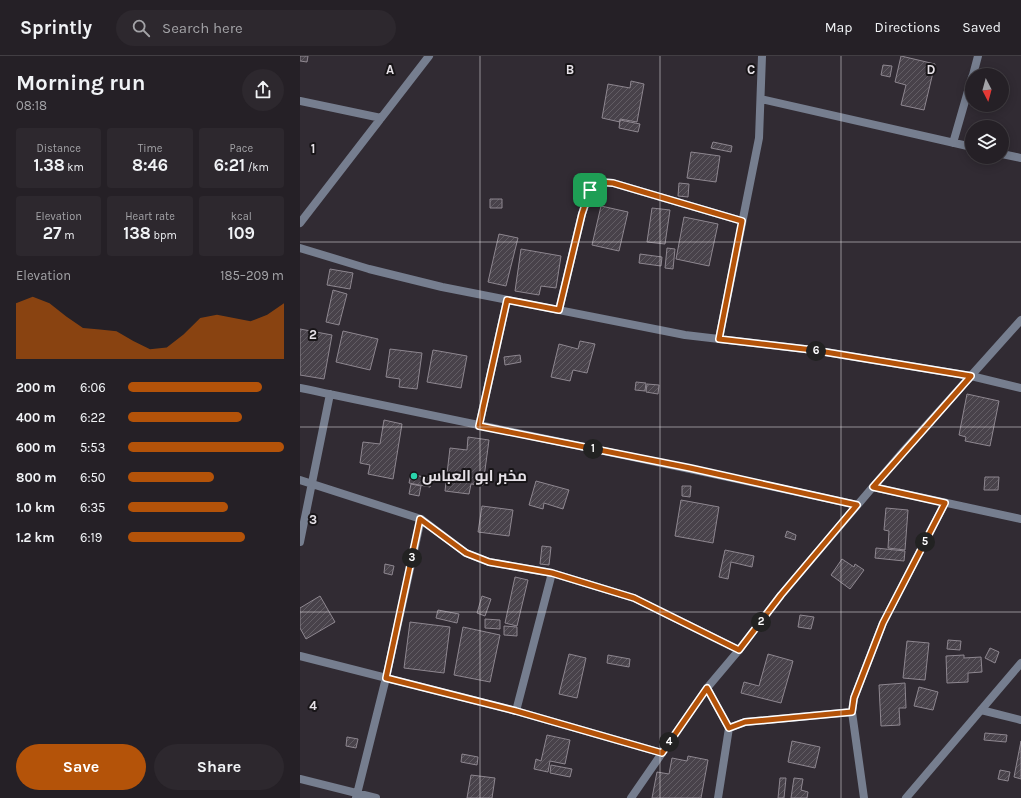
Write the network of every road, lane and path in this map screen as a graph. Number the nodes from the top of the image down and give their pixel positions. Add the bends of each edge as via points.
1 (430, 56) edge
2 (762, 56) edge
3 (978, 56) edge
4 (974, 68) edge
5 (761, 99) junction
6 (300, 101) edge
7 (965, 101) edge
8 (381, 118) junction
9 (953, 143) junction
10 (965, 146) edge
11 (1009, 155) edge
12 (1021, 158) edge
13 (742, 221) junction
14 (300, 223) edge
15 (300, 248) edge
16 (507, 300) junction
17 (559, 310) junction
18 (1021, 320) edge
19 (719, 339) junction
20 (971, 376) junction
21 (300, 388) edge
22 (1021, 388) edge
23 (330, 394) junction
24 (479, 426) junction
25 (300, 480) edge
26 (311, 484) junction
27 (873, 487) junction
28 (945, 503) junction
29 (857, 505) junction
30 (420, 519) junction
31 (1021, 519) edge
32 (300, 542) edge
33 (552, 573) junction
34 (739, 650) junction
35 (300, 656) edge
36 (1021, 663) edge
37 (386, 678) junction
38 (707, 688) junction
39 (981, 710) junction
40 (516, 711) junction
41 (852, 712) junction
42 (1021, 720) edge
43 (729, 728) junction
44 (662, 753) junction
45 (300, 779) edge
46 (357, 796) edge
47 (376, 798) edge
48 (631, 798) edge
49 (718, 798) edge
50 (864, 798) edge
51 (906, 798) edge

1 - 8 street
2 - 5 street
3 - 4 street
5 - 9 street
5 - 13 street via 759,138
6 - 8 street
7 - 9 street
8 - 14 street
9 - 10 street
11 - 12 street
13 - 17 street via 613,183 599,182 590,190 582,214
13 - 19 street
15 - 16 street via 369,269
16 - 17 street
16 - 24 street
17 - 19 street via 685,335
18 - 20 street
19 - 20 street via 813,350
20 - 22 street
20 - 27 street
21 - 23 street
23 - 24 street
23 - 26 street
24 - 29 street via 690,468
25 - 26 street
26 - 30 street
26 - 32 street
27 - 28 street
27 - 29 street
28 - 31 street
28 - 41 street via 883,623 854,698
29 - 34 street via 781,595
30 - 33 street via 466,553 489,562
30 - 37 street
33 - 34 street via 634,598
33 - 40 street
34 - 38 street
35 - 37 street
36 - 39 street
37 - 40 street
37 - 46 street
38 - 43 street
38 - 44 street
39 - 42 street
39 - 51 street
40 - 44 street
41 - 43 street via 745,722
41 - 50 street
43 - 49 street
44 - 48 street
45 - 46 street
46 - 47 street

